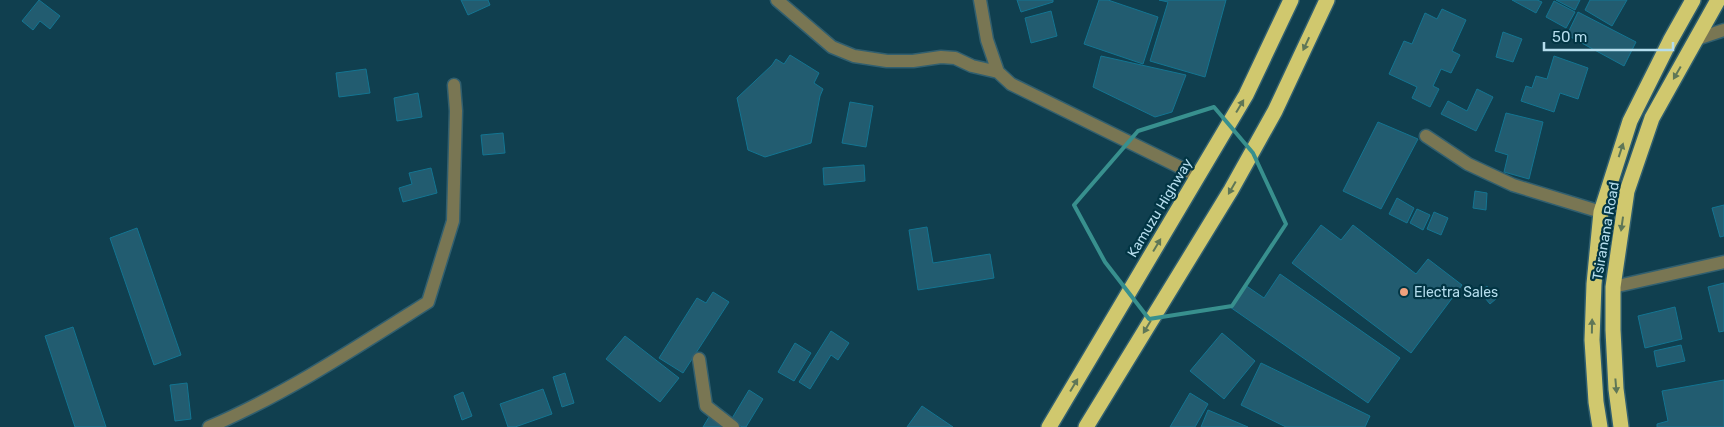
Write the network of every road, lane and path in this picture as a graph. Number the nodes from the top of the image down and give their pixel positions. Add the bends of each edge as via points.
1 (777, 0) edge
2 (980, 0) edge
3 (1291, 0) edge
4 (1327, 0) edge
5 (1693, 0) edge
6 (1718, 0) edge
7 (1724, 30) edge
8 (1697, 39) junction
9 (998, 72) junction
10 (454, 85) dead end
11 (1426, 136) dead end
12 (1198, 176) junction
13 (1601, 212) junction
14 (1724, 262) edge
15 (1613, 287) junction
16 (699, 360) dead end
17 (209, 427) edge
18 (733, 427) edge
19 (1049, 427) edge
20 (1086, 427) edge
21 (1600, 427) edge
22 (1621, 427) edge

1 - 9 street via 832,47 854,56 887,61 948,57
2 - 9 street
12 -> 3 highway, Kamuzu Highway via 1246,96
4 -> 20 highway via 1275,111 1231,190
13 -> 5 highway, Tsiranana Road via 1630,122
6 - 8 highway, Tsiranana Road
7 - 8 street
8 -> 15 highway, Tsiranana Road via 1652,118 1627,191
9 - 12 street via 1011,84
10 - 17 street via 453,221 428,302 323,367 241,413
11 - 13 street via 1468,164 1513,185
19 -> 12 highway, Kamuzu Highway
21 -> 13 highway, Tsiranana Road via 1592,340
14 - 15 street
15 -> 22 highway, Tsiranana Road via 1616,389
16 - 18 street via 706,406

